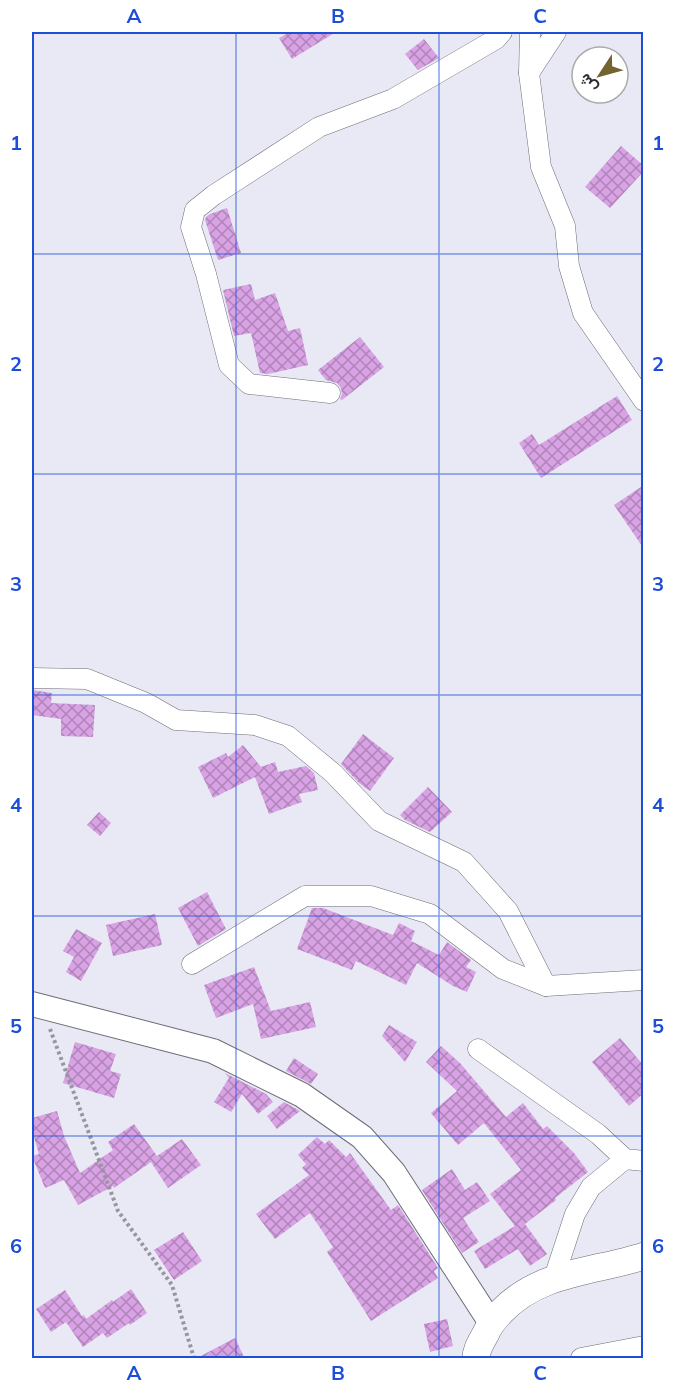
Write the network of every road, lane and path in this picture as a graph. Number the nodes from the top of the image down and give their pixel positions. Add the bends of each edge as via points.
1 (502, 32) edge
2 (530, 32) edge
3 (556, 32) edge
4 (529, 73) junction
5 (330, 393) dead end
6 (644, 401) edge
7 (32, 678) edge
8 (192, 964) dead end
9 (644, 980) edge
10 (546, 986) junction
11 (36, 1005) edge
12 (478, 1049) dead end
13 (634, 1160) edge
14 (644, 1256) edge
15 (554, 1278) junction
16 (491, 1323) junction
17 (644, 1346) edge
18 (194, 1359) edge
19 (476, 1359) edge
20 (581, 1359) edge

1 - 5 street via 393,99 319,127 195,210 191,227 229,365 249,384
2 - 4 street
3 - 4 street
4 - 6 street via 541,167 566,226 569,266 583,313
7 - 10 street via 87,678 176,720 255,725 288,736 333,773 379,821 465,862 508,911
8 - 10 street via 305,896 371,896 430,914 503,969
9 - 10 street
11 - 16 street via 213,1051 302,1095 362,1137 394,1173
11 - 18 path via 118,1211 172,1285
12 - 13 street
13 - 15 street via 591,1187 575,1214
14 - 15 main road
15 - 16 main road via 528,1290
16 - 19 main road
17 - 20 street

